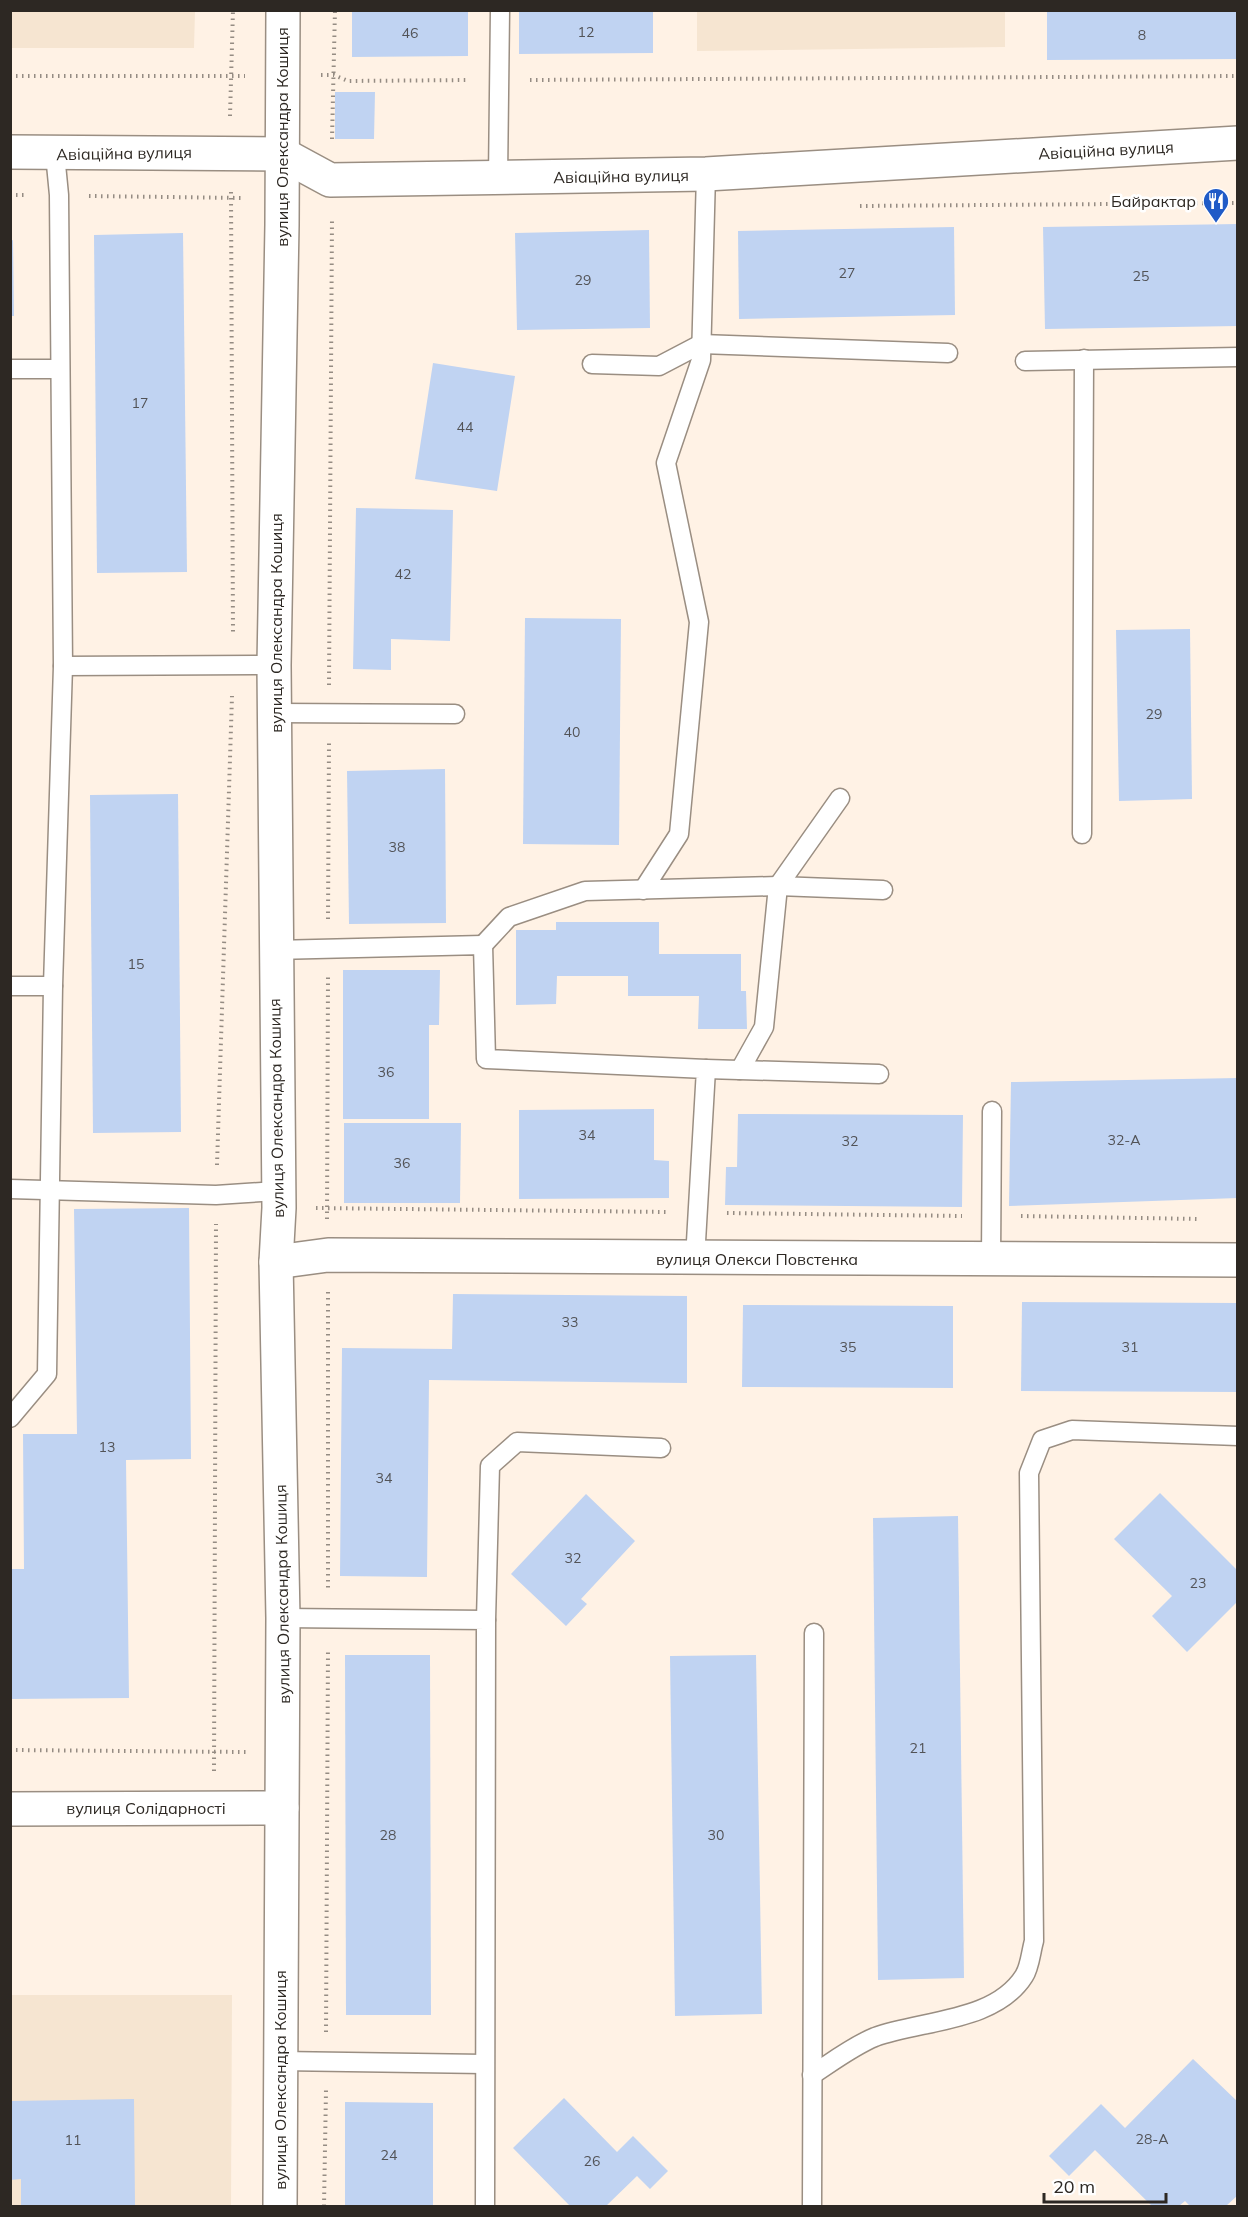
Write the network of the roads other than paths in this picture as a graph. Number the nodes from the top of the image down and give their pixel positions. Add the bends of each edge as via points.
1 (283, 10) edge
2 (500, 10) edge
3 (1238, 142) edge
4 (10, 152) edge
5 (56, 154) junction
6 (282, 154) junction
7 (706, 174) junction
8 (498, 178) junction
9 (701, 344) junction
10 (948, 353) dead end
11 (1238, 357) edge
12 (1084, 359) junction
13 (1025, 361) dead end
14 (592, 364) dead end
15 (10, 369) edge
16 (60, 369) junction
17 (274, 665) junction
18 (63, 666) junction
19 (276, 712) junction
20 (455, 714) dead end
21 (840, 798) dead end
22 (1082, 834) dead end
23 (778, 886) junction
24 (644, 890) junction
25 (883, 890) dead end
26 (483, 945) junction
27 (274, 950) junction
28 (10, 986) edge
29 (53, 986) junction
30 (706, 1069) junction
31 (740, 1070) junction
32 (879, 1074) dead end
33 (993, 1111) dead end
34 (10, 1189) edge
35 (49, 1190) junction
36 (277, 1191) junction
37 (695, 1259) junction
38 (991, 1260) junction
39 (1238, 1260) edge
40 (276, 1262) junction
41 (10, 1418) edge
42 (1238, 1436) edge
43 (661, 1448) dead end
44 (283, 1618) junction
45 (486, 1620) junction
46 (814, 1633) dead end
47 (282, 1808) junction
48 (10, 1809) edge
49 (280, 2061) junction
50 (484, 2064) junction
51 (812, 2074) junction
52 (280, 2206) edge
53 (484, 2206) edge
54 (812, 2206) edge

1 - 6 street, вулиця Олександра Кошиця
2 - 8 lane
3 - 7 street, Авіаційна вулиця
4 - 5 street, Авіаційна вулиця
5 - 6 street, Авіаційна вулиця
5 - 16 lane
6 - 8 street, Авіаційна вулиця via 330,180
6 - 17 street, вулиця Олександра Кошиця
7 - 8 street, Авіаційна вулиця
7 - 9 lane
9 - 10 lane
9 - 14 lane via 659,366
9 - 24 lane via 701,360 666,464 699,622 680,834
11 - 12 lane
12 - 13 lane
12 - 22 lane
15 - 16 lane
16 - 18 lane
17 - 18 lane
17 - 19 street, вулиця Олександра Кошиця
18 - 29 lane
19 - 20 lane
19 - 27 street, вулиця Олександра Кошиця
21 - 23 lane
23 - 24 lane
23 - 25 lane
23 - 31 lane via 764,1027
24 - 26 lane via 585,891 509,917
26 - 27 lane
26 - 30 lane via 486,1059
27 - 36 street, вулиця Олександра Кошиця
28 - 29 lane
29 - 35 lane
30 - 31 lane
30 - 37 lane
31 - 32 lane
33 - 38 lane
34 - 35 lane
35 - 36 lane via 216,1195
35 - 41 lane via 47,1374
36 - 40 street, вулиця Олександра Кошиця
37 - 38 street, вулиця Олекси Повстенка
37 - 40 street, вулиця Олекси Повстенка via 328,1255
38 - 39 street, вулиця Олекси Повстенка
40 - 44 street, вулиця Олександра Кошиця
42 - 51 lane via 1072,1430 1042,1440 1029,1473 1034,1941 1025,1975 1006,1997 958,2018 913,2025 873,2038
43 - 45 lane via 517,1442 490,1466
44 - 45 lane
44 - 47 street, вулиця Олександра Кошиця
45 - 50 lane
46 - 51 lane
47 - 48 street, вулиця Солідарності
47 - 49 street, вулиця Олександра Кошиця
49 - 50 lane
49 - 52 street, вулиця Олександра Кошиця
50 - 53 lane
51 - 54 lane

